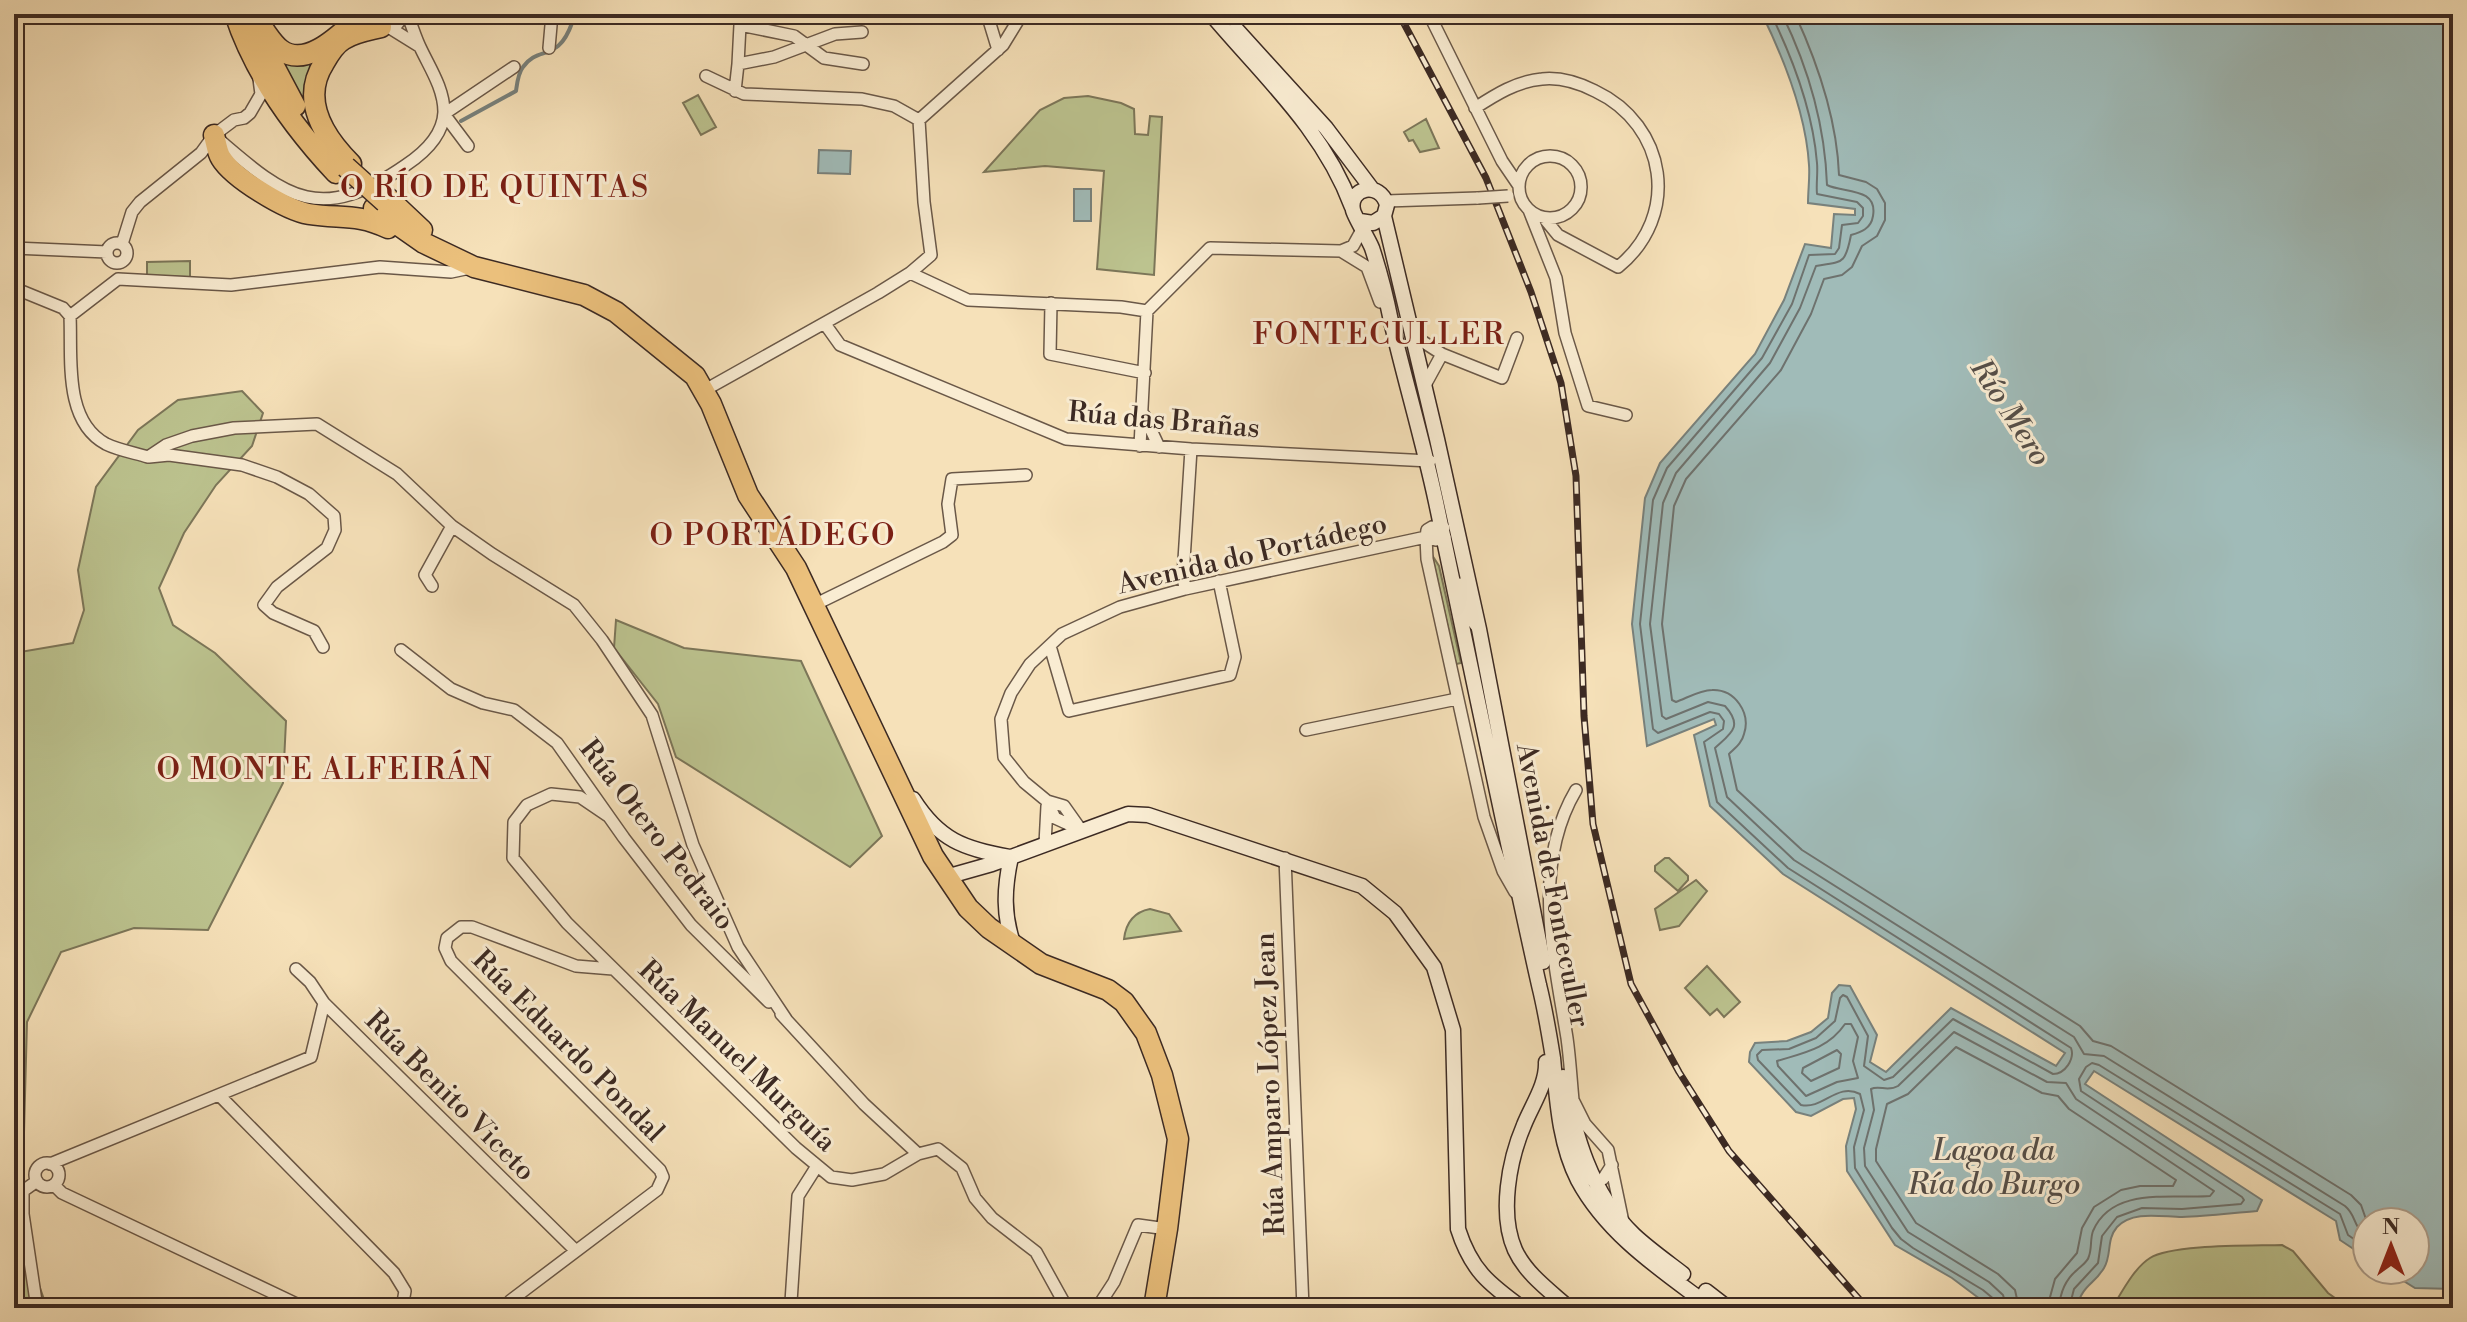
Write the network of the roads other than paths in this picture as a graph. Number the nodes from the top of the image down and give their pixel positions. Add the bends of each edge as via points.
1 (363, 14) edge
2 (406, 14) edge
3 (552, 14) edge
4 (987, 14) edge
5 (1022, 14) edge
6 (1211, 14) edge
7 (1222, 14) edge
8 (1429, 14) edge
9 (246, 17) edge
10 (380, 23) edge
11 (862, 32) dead end
12 (419, 46) junction
13 (805, 46) junction
14 (549, 48) dead end
15 (998, 50) junction
16 (738, 64) junction
17 (863, 64) dead end
18 (1260, 64) junction
19 (514, 67) dead end
20 (706, 76) dead end
21 (735, 91) junction
22 (1475, 108) junction
23 (444, 114) junction
24 (919, 120) junction
25 (214, 135) junction
26 (468, 146) dead end
27 (344, 168) junction
28 (1372, 189) junction
29 (1516, 192) junction
30 (382, 203) junction
31 (1352, 207) junction
32 (1385, 209) junction
33 (1529, 210) junction
34 (1544, 218) junction
35 (1362, 224) junction
36 (122, 244) junction
37 (14, 248) edge
38 (1341, 251) junction
39 (107, 252) junction
40 (119, 263) junction
41 (474, 267) junction
42 (910, 273) junction
43 (118, 279) junction
44 (540, 283) junction
45 (14, 288) edge
46 (1051, 303) junction
47 (1147, 311) junction
48 (70, 316) junction
49 (825, 324) junction
50 (1411, 334) junction
51 (1517, 338) dead end
52 (1398, 350) junction
53 (1442, 354) junction
54 (1145, 373) junction
55 (1424, 388) junction
56 (705, 390) junction
57 (1430, 413) junction
58 (1143, 414) junction
59 (1626, 415) dead end
60 (1140, 446) junction
61 (1159, 447) junction
62 (1191, 449) junction
63 (148, 457) junction
64 (1428, 461) junction
65 (1026, 475) dead end
66 (452, 526) junction
67 (1439, 533) junction
68 (1219, 581) junction
69 (432, 586) dead end
70 (1185, 589) junction
71 (814, 605) junction
72 (1479, 629) junction
73 (1050, 646) junction
74 (323, 647) dead end
75 (401, 650) dead end
76 (1457, 699) junction
77 (1495, 710) junction
78 (1306, 730) dead end
79 (882, 750) junction
80 (1576, 790) dead end
81 (1047, 801) junction
82 (608, 816) junction
83 (1484, 817) junction
84 (1502, 818) junction
85 (1081, 830) junction
86 (1045, 844) junction
87 (1011, 857) junction
88 (1285, 858) junction
89 (946, 877) junction
90 (1520, 901) junction
91 (1014, 947) junction
92 (296, 969) dead end
93 (613, 969) junction
94 (324, 1003) junction
95 (1547, 1018) junction
96 (786, 1019) junction
97 (219, 1095) junction
98 (1559, 1115) junction
99 (918, 1154) junction
100 (1587, 1162) junction
101 (50, 1164) junction
102 (1612, 1165) junction
103 (817, 1166) junction
104 (1592, 1180) junction
105 (37, 1181) junction
106 (54, 1185) junction
107 (1616, 1222) junction
108 (1167, 1229) junction
109 (576, 1251) junction
110 (510, 1301) dead end
111 (37, 1308) edge
112 (305, 1308) edge
113 (402, 1308) edge
114 (785, 1308) edge
115 (1067, 1308) edge
116 (1097, 1308) edge
117 (1154, 1308) edge
118 (1303, 1308) edge
119 (1522, 1308) edge
120 (1569, 1308) edge
121 (1712, 1308) edge
122 (1728, 1308) edge

1 - 9 highway via 324,46 304,55 279,49
2 - 10 street via 400,24
2 - 12 street
3 - 14 street
4 - 15 street
5 - 15 street
6 - 18 main road
7 - 18 main road
8 - 22 street
9 - 25 street via 246,51 258,75 259,102 244,118
9 - 27 highway via 296,108
10 - 12 street
10 - 27 highway via 344,39 315,82 316,113
11 - 13 street via 835,34
12 - 23 street via 439,88
13 - 16 street
13 - 16 street via 794,36 740,25
13 - 17 street via 824,58
15 - 24 street
16 - 21 street
18 - 28 main road via 1326,128
18 - 31 main road via 1324,146
19 - 23 street
20 - 21 street
21 - 24 street via 862,99 894,106
22 - 29 street
22 - 34 street via 1508,88 1543,78 1578,82 1609,97 1647,139 1658,166 1654,214 1641,243 1618,267 1558,235
23 - 25 street via 437,136 415,159 377,184 342,198 313,198 286,190
23 - 26 street
24 - 42 street via 931,255
25 - 36 street via 201,153 140,202
25 - 41 highway via 228,167 280,204 307,214 361,217
27 - 30 highway, bridge
28 - 31 main road via 1358,194
28 - 32 main road via 1381,193
29 - 32 street, bridge
29 - 33 street
29 - 34 street via 1525,168 1541,157 1561,158 1576,171 1581,187 1576,204 1561,216
30 - 41 highway via 424,243
30 - 44 highway via 422,230
31 - 35 main road
32 - 35 main road via 1373,223
32 - 50 main road, Avenida de Fonteculler
33 - 34 street
33 - 59 street via 1556,278 1565,333 1588,406
35 - 38 street via 1353,246
35 - 52 main road, Avenida de Fonteculler
36 - 39 street via 112,244
36 - 40 street via 128,254
37 - 39 street
38 - 47 street via 1210,248
38 - 52 street via 1367,267
39 - 40 street via 110,261
40 - 43 street
41 - 43 street via 451,272 380,267 231,285
41 - 44 highway
42 - 46 street via 968,300
42 - 49 street
43 - 48 street
44 - 56 highway via 584,295 616,312 681,363
45 - 48 street via 63,308
46 - 47 street
46 - 54 street via 1050,354
47 - 54 street
48 - 63 street via 73,384 83,423 105,444
49 - 56 street
49 - 60 street, Rúa das Brañas via 840,345 1066,439
50 - 53 street
50 - 55 main road, Avenida de Fonteculler
51 - 53 street via 1502,378
52 - 64 main road, Avenida de Fonteculler
53 - 55 street
54 - 58 street
55 - 57 main road, Avenida de Fonteculler
56 - 71 highway via 748,495
57 - 64 street, Avenida de Fonteculler
57 - 72 main road, Avenida de Fonteculler
58 - 60 street
58 - 61 street
60 - 61 street, Rúa das Brañas
61 - 62 street, Rúa das Brañas
62 - 64 street, Rúa das Brañas
62 - 70 street
63 - 66 street via 192,436 317,424 397,474
63 - 74 street via 242,465 309,494 334,516 327,548 277,587 264,605 314,631
64 - 67 street, Avenida de Fonteculler
64 - 67 main road, Avenida de Fonteculler
65 - 71 street via 952,479 952,535
66 - 69 street via 425,575
66 - 96 street via 574,605 602,640 652,715 693,845 738,947
67 - 68 street, Avenida do Portádego
67 - 72 street via 1468,616
67 - 76 street via 1427,559
67 - 84 main road, Avenida de Fonteculler
68 - 70 street, Avenida do Portádego
68 - 73 street via 1235,657 1230,675 1069,711
70 - 73 street, Avenida do Portádego via 1120,607 1062,634
71 - 79 highway
72 - 77 main road, Avenida de Fonteculler
73 - 81 street, Avenida do Portádego via 1030,664 1001,719 1004,757
75 - 82 street, Rúa Otero Pedraio via 451,689 514,710 557,743
76 - 78 street
76 - 83 street
77 - 84 main road
77 - 100 main road, Avenida de Fonteculler via 1563,1077
79 - 87 main road via 934,827 968,849
79 - 89 highway
80 - 102 street via 1565,809 1551,863 1549,913 1573,1100 1608,1150
81 - 85 street, Avenida do Portádego via 1055,818
81 - 86 street
82 - 93 street, Rúa Manuel Murguía via 580,797 551,794 527,805 514,822 511,840 513,858 528,878
82 - 96 street, Rúa Otero Pedraio via 691,925
83 - 84 street, Avenida de Fonteculler
83 - 90 street
84 - 90 main road, Avenida de Fonteculler
85 - 86 main road
85 - 88 main road via 1128,814 1148,815
86 - 87 main road
87 - 89 main road
87 - 91 main road via 1005,918
88 - 118 street, Rúa Amparo López Jean
88 - 119 main road via 1362,886 1395,913 1434,967 1453,1030 1458,1229 1476,1270
89 - 91 highway via 968,908
90 - 95 main road, Avenida de Fonteculler
91 - 108 highway via 1055,971 1108,990 1124,1002 1146,1033 1178,1139
92 - 94 street, Rúa Benito Viceto
93 - 103 street, Rúa Manuel Murguía
93 - 109 street, Rúa Eduardo Pondal via 576,966 472,927 453,932 445,948 451,961 660,1170 663,1177 657,1190
94 - 97 street via 311,1057
94 - 109 street, Rúa Benito Viceto
95 - 98 main road, Avenida de Fonteculler
95 - 120 main road via 1546,1075 1511,1165 1510,1233 1532,1275
96 - 99 street, Rúa Otero Pedraio
97 - 101 street
97 - 113 street via 394,1273 405,1291
98 - 104 street via 1585,1178
98 - 107 main road, Avenida de Fonteculler via 1578,1179
99 - 103 street, Rúa Manuel Murguía via 884,1174 852,1180 831,1177
99 - 115 street via 938,1149 962,1168 975,1198 992,1218 1036,1252
100 - 102 street
100 - 104 main road, Avenida de Fonteculler
101 - 105 street via 38,1168
101 - 106 street via 59,1174
102 - 104 street via 1603,1179
102 - 107 street
103 - 114 street via 798,1196 791,1302
104 - 107 main road, Avenida de Fonteculler
105 - 106 street via 45,1187
105 - 111 street via 23,1191
106 - 112 street
107 - 121 main road, Avenida de Fonteculler via 1625,1241
107 - 122 main road, Avenida de Fonteculler
108 - 116 street via 1138,1225
108 - 117 highway
109 - 110 street

